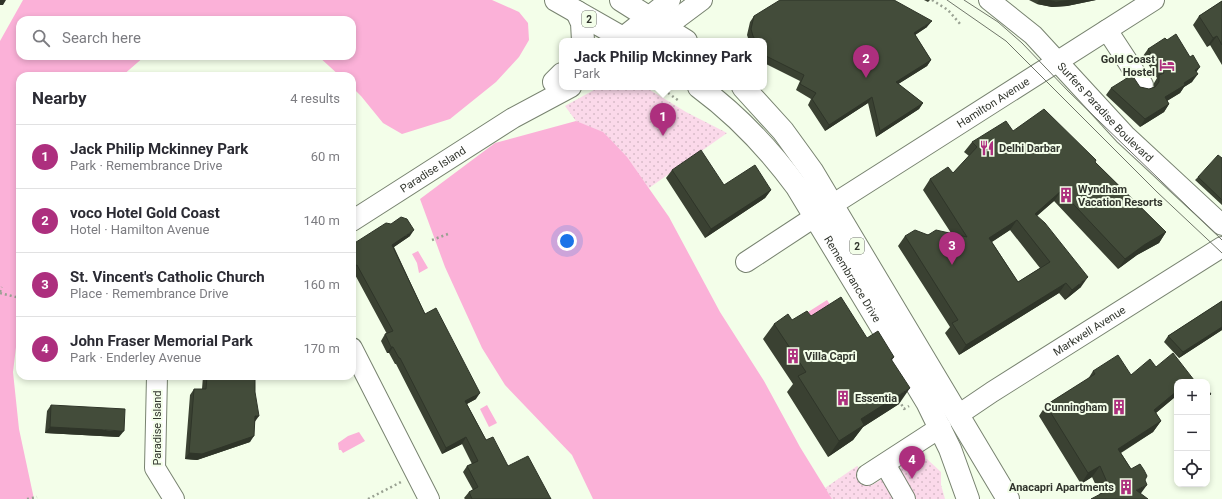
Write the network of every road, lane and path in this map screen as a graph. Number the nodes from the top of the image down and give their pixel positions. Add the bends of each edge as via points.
1 (556, 0) edge
2 (621, 0) edge
3 (670, 0) edge
4 (702, 0) edge
5 (932, 0) edge
6 (989, 0) edge
7 (1149, 1) edge
8 (577, 12) junction
9 (656, 22) junction
10 (961, 25) dead end
11 (1107, 30) junction
12 (582, 38) edge
13 (620, 38) edge
14 (627, 38) edge
15 (648, 38) edge
16 (681, 38) edge
17 (1058, 61) junction
18 (559, 82) edge
19 (1144, 85) dead end
20 (664, 90) edge
21 (703, 90) edge
22 (745, 90) edge
23 (679, 101) dead end
24 (824, 210) junction
25 (356, 218) edge
26 (1222, 225) edge
27 (448, 234) dead end
28 (432, 240) dead end
29 (1222, 247) edge
30 (746, 262) dead end
31 (2, 287) dead end
32 (0, 292) edge
33 (16, 297) edge
34 (356, 356) edge
35 (157, 380) edge
36 (897, 397) edge
37 (904, 409) edge
38 (958, 415) junction
39 (941, 427) junction
40 (885, 464) junction
41 (416, 474) junction
42 (868, 475) dead end
43 (37, 497) dead end
44 (27, 499) edge
45 (174, 499) edge
46 (368, 499) edge
47 (428, 499) edge
48 (905, 499) edge
49 (968, 499) edge
50 (1008, 499) edge

1 - 8 highway, 2
2 - 9 highway
3 - 9 street
4 - 9 street
5 - 10 path via 948,10
6 - 17 street, Surfers Paradise Boulevard via 1033,35
7 - 11 street, Hamilton Avenue
8 - 12 highway via 583,30
8 - 13 highway, 2
9 - 14 street
9 - 15 street
9 - 16 highway
11 - 17 street, Hamilton Avenue
11 - 19 street
17 - 24 street, Hamilton Avenue
17 - 26 street, Surfers Paradise Boulevard via 1100,110
18 - 25 street, Paradise Island via 534,96 513,118
20 - 23 path
21 - 24 highway, Remembrance Drive / 2 via 762,144
22 - 24 highway, Remembrance Drive / 2 via 783,130
24 - 30 street, Hamilton Avenue
24 - 38 highway, Remembrance Drive / 2
24 - 39 highway, Remembrance Drive / 2
27 - 28 path
29 - 38 street, Markwell Avenue
31 - 32 path
32 - 33 path
34 - 41 street
35 - 45 street, Paradise Island via 155,468
36 - 37 path
38 - 50 highway, Remembrance Drive / 2
39 - 40 street
39 - 49 highway, Remembrance Drive / 2
40 - 42 street
40 - 48 street
41 - 46 path
41 - 47 street
43 - 44 path

